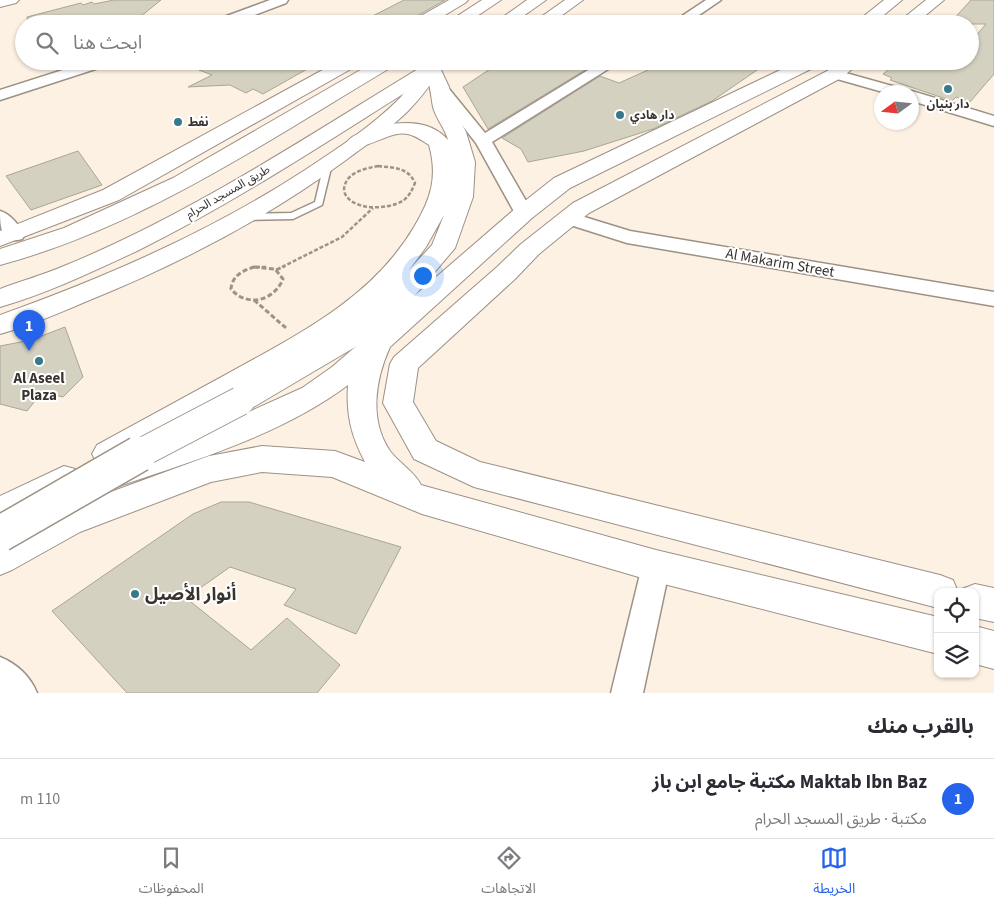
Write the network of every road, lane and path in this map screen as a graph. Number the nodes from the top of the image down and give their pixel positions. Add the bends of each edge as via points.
1 (11, 0) edge
2 (282, 0) edge
3 (460, 0) edge
4 (493, 0) edge
5 (538, 0) edge
6 (575, 0) edge
7 (715, 0) edge
8 (894, 0) edge
9 (936, 0) edge
10 (0, 2) edge
11 (242, 15) edge
12 (434, 15) edge
13 (468, 15) edge
14 (516, 15) edge
15 (553, 15) edge
16 (691, 15) edge
17 (874, 15) edge
18 (916, 15) edge
19 (78, 70) edge
20 (336, 70) edge
21 (373, 70) edge
22 (599, 70) edge
23 (794, 70) edge
24 (840, 70) edge
25 (848, 70) edge
26 (439, 72) edge
27 (882, 85) edge
28 (0, 95) edge
29 (919, 98) edge
30 (274, 105) junction
31 (296, 115) junction
32 (994, 121) edge
33 (483, 140) junction
34 (358, 141) junction
35 (452, 197) junction
36 (373, 208) junction
37 (524, 213) junction
38 (0, 217) edge
39 (568, 218) junction
40 (7, 237) edge
41 (0, 257) edge
42 (276, 270) junction
43 (0, 298) edge
44 (994, 299) edge
45 (254, 300) junction
46 (0, 325) edge
47 (292, 333) dead end
48 (380, 341) junction
49 (422, 500) junction
50 (0, 514) edge
51 (0, 534) edge
52 (0, 559) edge
53 (656, 566) junction
54 (934, 590) edge
55 (979, 602) edge
56 (994, 605) edge
57 (934, 635) edge
58 (979, 646) edge
59 (994, 650) edge
60 (0, 673) edge
61 (21, 693) edge
62 (627, 693) edge

1 - 10 street
2 - 11 street
3 - 12 street
4 - 13 street
5 - 14 street
6 - 15 street
7 - 16 street
8 - 17 street
9 - 18 street
19 - 28 street
20 - 30 street
21 - 31 street
22 - 33 street
23 - 37 street via 562,183
24 - 39 street
25 - 27 street
26 - 33 street
26 - 34 street
26 - 35 street via 443,108 456,132 464,162
26 - 43 street, طريق المسجد الحرام via 170,225 72,272
29 - 32 street
30 - 31 street
30 - 40 street via 111,195
31 - 41 street via 181,182 72,233
33 - 37 street
34 - 35 street via 389,129 404,127 422,131 439,142
34 - 46 street via 244,217 110,283
35 - 50 street via 428,225 411,253 356,309 296,348
35 - 51 street, bridge via 443,248 402,294 357,333 279,380
36 - 36 path via 346,197 344,190 349,177 367,168 384,166 400,169 414,179 416,185 407,199 391,206
36 - 42 path via 342,237
37 - 48 street
38 - 40 street
39 - 44 street, Al Makarim Street via 627,237
39 - 54 street via 404,364 398,403 425,450 474,474
42 - 45 path via 283,279 282,284 271,295
42 - 45 path via 254,267 234,278 233,294
45 - 47 path
48 - 49 street via 365,370 361,386 362,421 376,455 389,472
48 - 50 street via 312,396 214,441
49 - 52 street via 335,464 262,459 208,469 68,522
49 - 53 street
53 - 57 street
53 - 62 street
55 - 56 street
58 - 59 street
60 - 61 street

